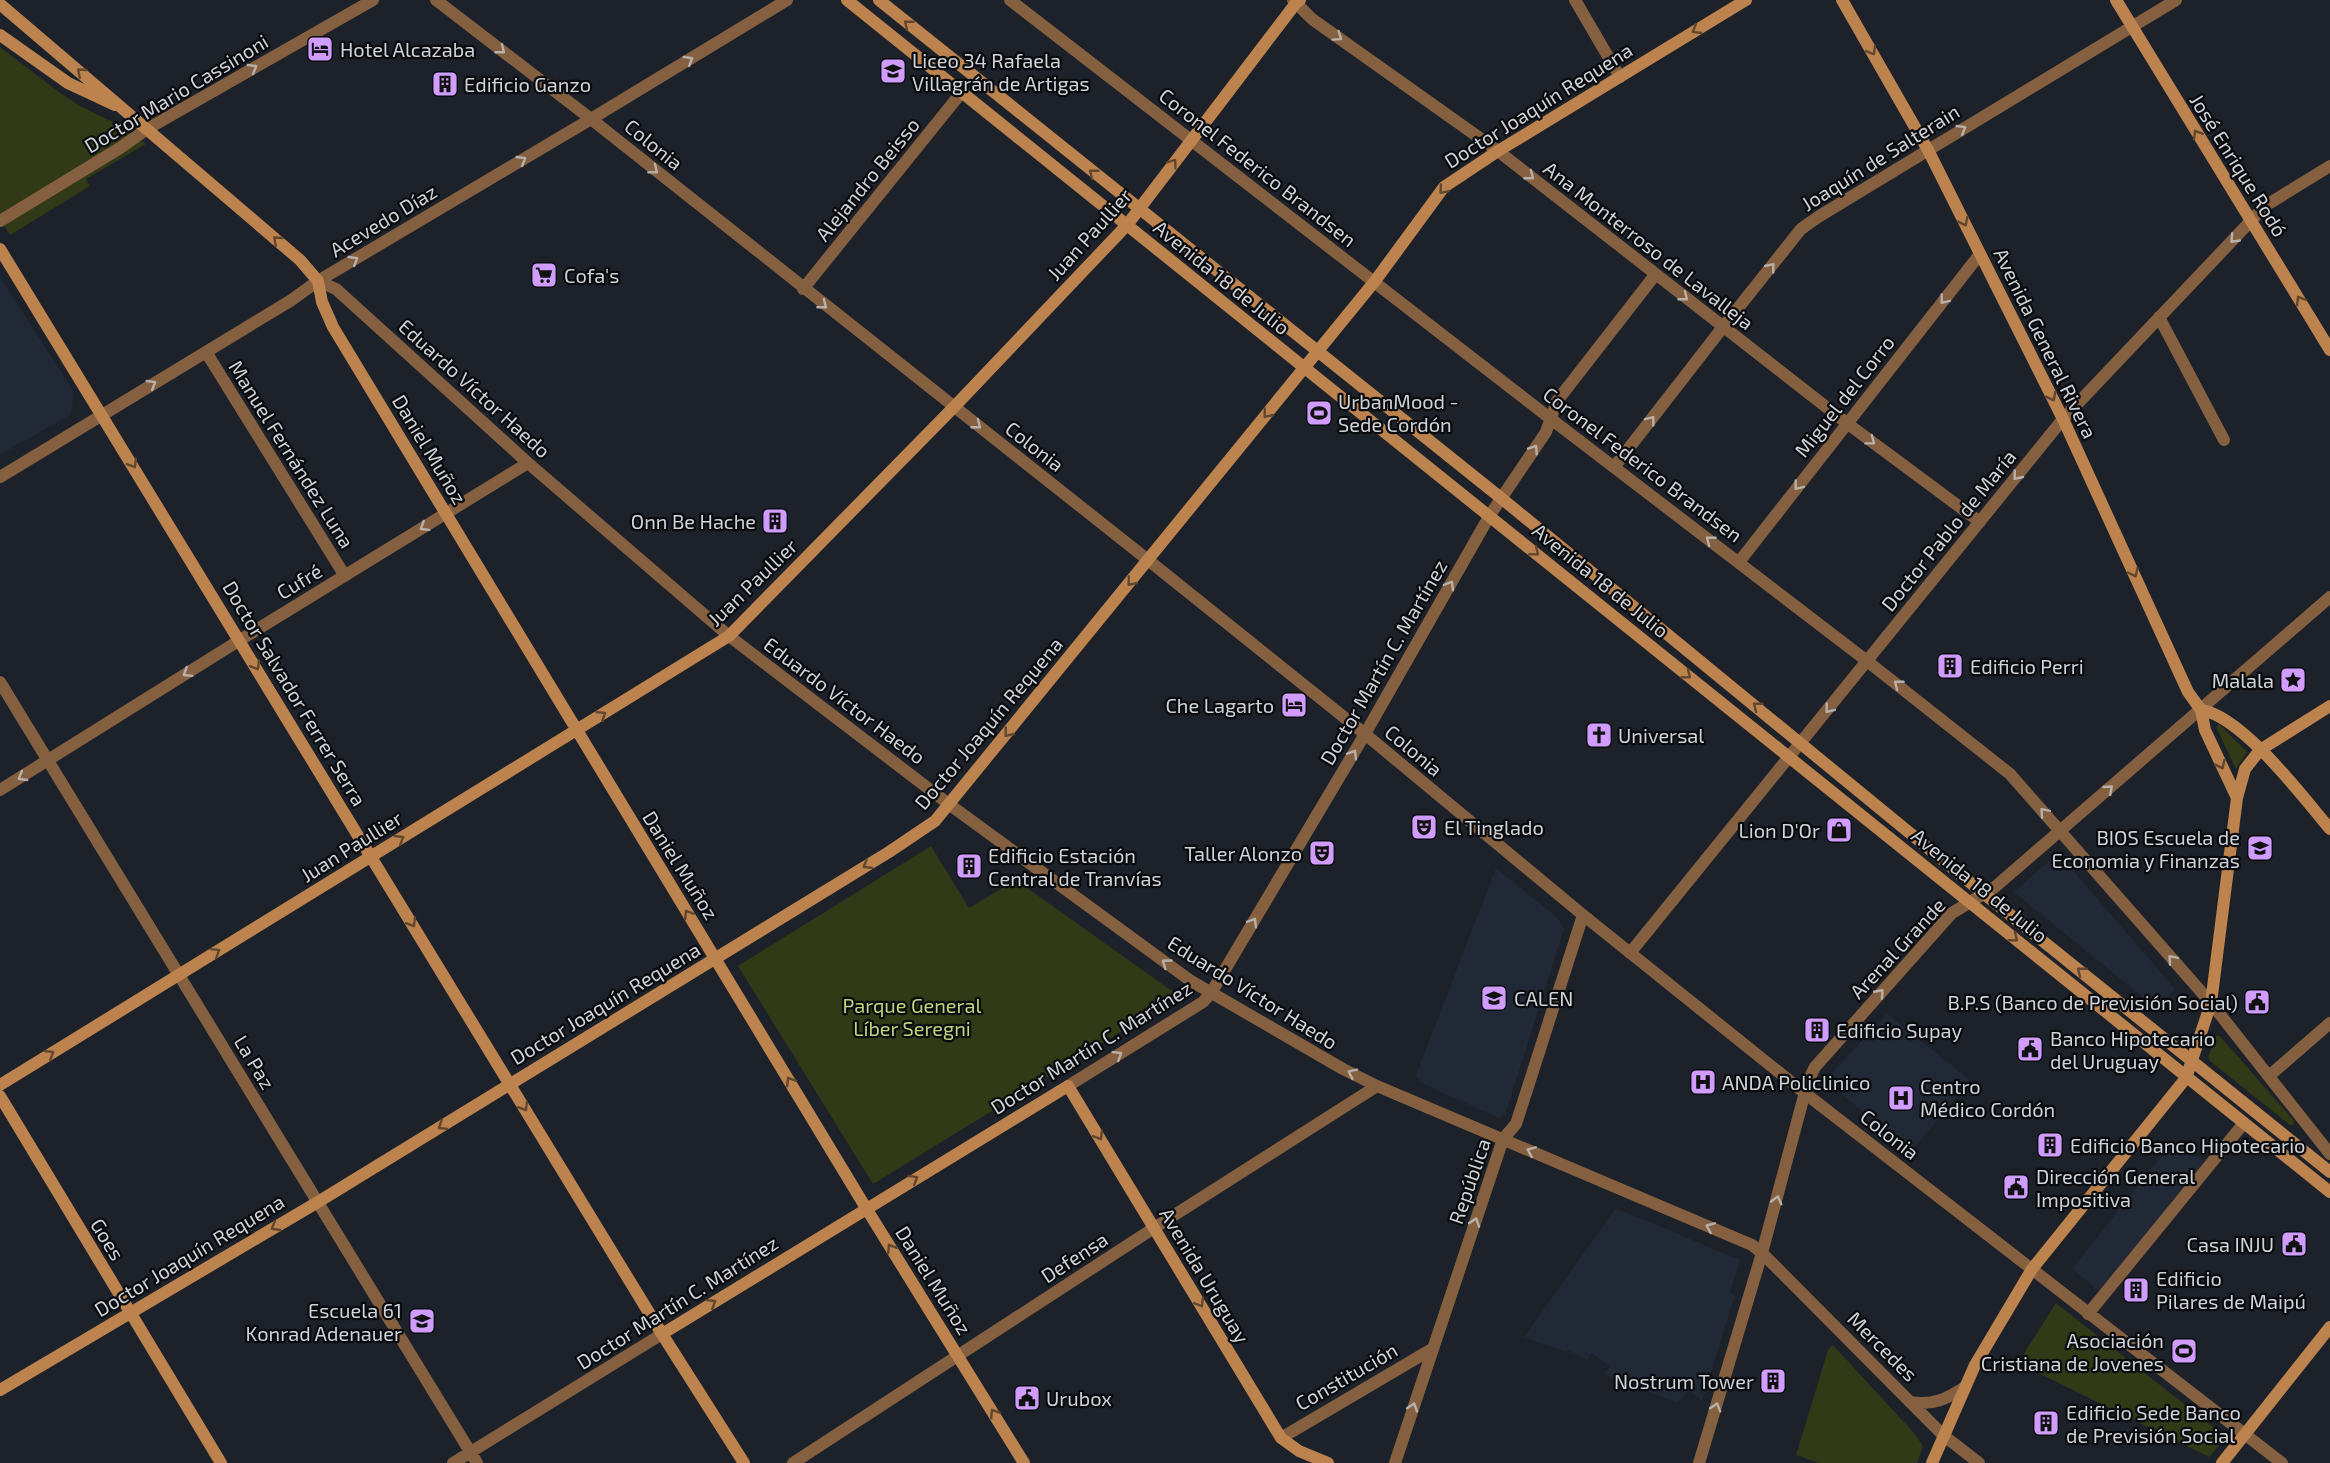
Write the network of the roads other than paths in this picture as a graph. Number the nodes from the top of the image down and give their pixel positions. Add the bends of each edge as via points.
1 (373, 0) edge
2 (437, 0) edge
3 (787, 0) edge
4 (847, 0) edge
5 (879, 0) edge
6 (1010, 0) edge
7 (1575, 0) edge
8 (1746, 0) edge
9 (1842, 0) edge
10 (2116, 0) edge
11 (2176, 0) edge
12 (1296, 1) edge
13 (0, 4) edge
14 (10, 6) edge
15 (2132, 26) junction
16 (0, 36) edge
17 (1620, 77) junction
18 (961, 93) junction
19 (124, 109) junction
20 (591, 119) junction
21 (147, 129) junction
22 (1190, 140) junction
23 (1928, 150) junction
24 (1498, 151) junction
25 (2330, 166) edge
26 (1138, 210) junction
27 (0, 221) edge
28 (2252, 222) junction
29 (1127, 225) junction
30 (0, 249) edge
31 (1980, 254) junction
32 (1655, 275) junction
33 (318, 281) junction
34 (1375, 281) junction
35 (803, 289) junction
36 (2159, 317) junction
37 (1722, 327) junction
38 (2330, 350) edge
39 (206, 352) junction
40 (1317, 352) junction
41 (1304, 369) junction
42 (954, 407) junction
43 (102, 414) junction
44 (1551, 419) junction
45 (2063, 419) junction
46 (1848, 424) junction
47 (2224, 440) dead end
48 (528, 463) junction
49 (1615, 466) junction
50 (0, 477) edge
51 (1501, 498) junction
52 (446, 513) junction
53 (1490, 515) junction
54 (1980, 522) junction
55 (1148, 560) junction
56 (1739, 562) junction
57 (345, 576) junction
58 (2330, 597) edge
59 (729, 636) junction
60 (240, 640) junction
61 (1867, 661) junction
62 (0, 682) edge
63 (2330, 706) edge
64 (2201, 710) junction
65 (576, 731) junction
66 (1365, 734) junction
67 (1802, 743) junction
68 (2260, 750) junction
69 (1790, 758) junction
70 (48, 761) junction
71 (0, 790) edge
72 (2237, 798) junction
73 (950, 805) junction
74 (2330, 829) edge
75 (2061, 831) junction
76 (371, 856) junction
77 (1983, 893) junction
78 (1969, 901) junction
79 (1583, 915) junction
80 (1630, 953) junction
81 (716, 958) junction
82 (179, 975) junction
83 (1211, 993) junction
84 (2211, 1003) junction
85 (2330, 1023) edge
86 (2192, 1060) junction
87 (2269, 1076) junction
88 (2186, 1078) junction
89 (510, 1084) junction
90 (0, 1085) edge
91 (1068, 1086) junction
92 (1377, 1086) junction
93 (1806, 1094) junction
94 (0, 1096) edge
95 (2244, 1123) junction
96 (1503, 1139) junction
97 (2330, 1154) edge
98 (2330, 1172) edge
99 (2330, 1192) edge
100 (318, 1202) junction
101 (866, 1208) junction
102 (1154, 1228) junction
103 (1762, 1253) junction
104 (2032, 1269) junction
105 (129, 1313) junction
106 (2088, 1314) junction
107 (2330, 1327) edge
108 (662, 1334) junction
109 (1432, 1348) junction
110 (958, 1355) junction
111 (1965, 1387) junction
112 (0, 1390) edge
113 (1910, 1402) junction
114 (1943, 1435) junction
115 (2244, 1435) junction
116 (1281, 1438) junction
117 (474, 1458) edge
118 (221, 1463) edge
119 (453, 1463) edge
120 (744, 1463) edge
121 (793, 1463) edge
122 (1024, 1463) edge
123 (1328, 1463) edge
124 (1395, 1463) edge
125 (1699, 1463) edge
126 (1932, 1463) edge
127 (1979, 1463) edge
128 (2222, 1463) edge
129 (2282, 1463) edge

21 -> 1 street, Doctor Mario Cassinoni
2 -> 20 street, Colonia
20 -> 3 street, Acevedo Díaz
4 - 18 street, Avenida 18 de Julio
26 -> 5 street, Avenida 18 de Julio
6 - 22 street, Coronel Federico Brandsen
7 - 17 street
8 -> 17 street, Doctor Joaquín Requena
9 -> 23 street, Avenida General Rivera
10 - 15 street, José Enrique Rodó
11 - 15 street, Joaquín de Salterain
12 - 22 street, Juan Paullier
12 -> 24 street, Ana Monterroso de Lavalleja via 1312,19
13 - 14 street, Eduardo Víctor Haedo
19 -> 14 street, Eduardo Víctor Haedo
23 -> 15 street, Joaquín de Salterain
28 -> 15 street, José Enrique Rodó
16 - 19 street, Eduardo Víctor Haedo via 68,83
17 - 24 street, Doctor Joaquín Requena
18 - 29 street, Avenida 18 de Julio
18 - 35 street, Alejandro Beisso
19 - 21 street, Eduardo Víctor Haedo
33 -> 20 street, Acevedo Díaz
20 -> 35 street, Colonia
21 - 27 street, Doctor Mario Cassinoni
33 -> 21 street, Eduardo Víctor Haedo via 300,260
26 -> 22 street, Juan Paullier
22 - 34 street, Coronel Federico Brandsen
23 -> 31 street, Avenida General Rivera
37 -> 23 street, Joaquín de Salterain via 1801,230
24 -> 32 street, Ana Monterroso de Lavalleja
24 -> 34 street, Doctor Joaquín Requena via 1444,187
25 - 28 street, Doctor Pablo de María via 2265,206
26 - 29 street, Juan Paullier
26 - 40 street, Avenida 18 de Julio
28 -> 36 street, Doctor Pablo de María
38 -> 28 street, José Enrique Rodó
29 - 41 street, Avenida 18 de Julio
29 - 42 street, Juan Paullier
30 - 43 street, Doctor Salvador Ferrer Serra
31 -> 45 street, Avenida General Rivera
31 -> 46 street, Miguel del Corro
32 -> 37 street, Ana Monterroso de Lavalleja
32 - 44 street, Doctor Martín C. Martínez via 1557,401
33 - 39 street, Acevedo Díaz
33 - 48 street, Eduardo Víctor Haedo via 336,289
33 - 52 street, Daniel Muñoz via 333,327
34 - 40 street, Doctor Joaquín Requena
34 - 44 street, Coronel Federico Brandsen
35 -> 42 street, Colonia
36 - 45 street, Doctor Pablo de María
36 - 47 street
37 - 46 street, Ana Monterroso de Lavalleja
49 -> 37 street, Joaquín de Salterain
43 -> 39 street, Acevedo Díaz
39 - 57 street, Manuel Fernández Luna
40 - 41 street, Doctor Joaquín Requena
40 - 51 street, Avenida 18 de Julio
41 - 53 street, Avenida 18 de Julio
41 -> 55 street, Doctor Joaquín Requena
42 -> 55 street, Colonia
42 - 59 street, Juan Paullier
43 - 50 street, Acevedo Díaz
43 -> 60 street, Doctor Salvador Ferrer Serra
44 - 49 street, Coronel Federico Brandsen
51 -> 44 street, Doctor Martín C. Martínez
45 -> 54 street, Doctor Pablo de María
45 -> 64 street, Avenida General Rivera via 2188,692
46 -> 54 street, Ana Monterroso de Lavalleja
46 -> 56 street, Miguel del Corro
48 - 52 street, Cufré
48 - 59 street, Eduardo Víctor Haedo
56 -> 49 street, Coronel Federico Brandsen
51 - 53 street, Doctor Martín C. Martínez
67 -> 51 street, Avenida 18 de Julio
52 -> 57 street, Cufré
52 - 65 street, Daniel Muñoz
66 -> 53 street, Doctor Martín C. Martínez
53 -> 69 street, Avenida 18 de Julio
54 - 61 street, Doctor Pablo de María
55 - 66 street, Colonia
55 -> 73 street, Doctor Joaquín Requena
56 - 61 street, Coronel Federico Brandsen
57 - 60 street, Cufré
58 - 64 street, Arenal Grande
65 -> 59 street, Juan Paullier
59 - 73 street, Eduardo Víctor Haedo
60 -> 70 street, Cufré
60 -> 76 street, Doctor Salvador Ferrer Serra
61 -> 67 street, Doctor Pablo de María
75 -> 61 street, Coronel Federico Brandsen via 2010,774
62 - 70 street, La Paz
63 - 68 street
64 - 68 street via 2218,714
64 -> 72 street, Avenida General Rivera via 2205,730
75 -> 64 street, Arenal Grande
76 -> 65 street, Juan Paullier
81 -> 65 street, Daniel Muñoz
66 - 79 street, Colonia
83 -> 66 street, Doctor Martín C. Martínez
67 - 69 street, Doctor Pablo de María
67 - 77 street, Avenida 18 de Julio
68 - 72 street via 2245,770
68 - 74 street
69 - 78 street, Avenida 18 de Julio
69 - 80 street, Doctor Pablo de María
70 -> 71 street, Cufré
70 - 82 street, La Paz
72 - 84 street
73 -> 81 street, Doctor Joaquín Requena via 935,821 889,852
83 -> 73 street, Eduardo Víctor Haedo
75 - 77 street, Arenal Grande
84 -> 75 street, Coronel Federico Brandsen
82 -> 76 street, Juan Paullier
76 -> 89 street, Doctor Salvador Ferrer Serra
77 - 78 street, Arenal Grande
86 -> 77 street, Avenida 18 de Julio
78 -> 88 street, Avenida 18 de Julio
93 -> 78 street, Arenal Grande via 1815,1067 1952,913
79 - 80 street, Colonia
79 - 96 street, República via 1516,1124
80 - 93 street, Colonia
81 - 89 street, Doctor Joaquín Requena
101 -> 81 street, Daniel Muñoz
90 -> 82 street, Juan Paullier
82 - 100 street, La Paz
91 -> 83 street, Doctor Martín C. Martínez via 1203,1002
92 -> 83 street, Eduardo Víctor Haedo
84 - 86 street
84 - 87 street
85 - 87 street
86 - 88 street
86 - 98 street, Avenida 18 de Julio
87 - 97 street
88 - 95 street, Avenida 18 de Julio
88 - 104 street
89 -> 100 street, Doctor Joaquín Requena
89 -> 108 street, Doctor Salvador Ferrer Serra
101 -> 91 street, Doctor Martín C. Martínez
91 -> 102 street, Avenida Uruguay
92 - 96 street, Eduardo Víctor Haedo
92 - 102 street, Defensa
103 -> 93 street, Arenal Grande
93 - 104 street, Colonia
94 - 105 street, Goes
95 - 99 street, Avenida 18 de Julio
95 - 106 street
103 -> 96 street, Eduardo Víctor Haedo via 1752,1245
109 -> 96 street, República
100 -> 105 street, Doctor Joaquín Requena
100 - 117 street, La Paz
108 -> 101 street, Doctor Martín C. Martínez
110 -> 101 street, Daniel Muñoz
102 - 110 street, Defensa
102 -> 116 street, Avenida Uruguay
103 - 113 street, Mercedes
125 -> 103 street, Arenal Grande
104 - 106 street, Colonia
104 - 111 street
105 - 112 street, Doctor Joaquín Requena
105 - 118 street, Goes
106 - 115 street, Colonia
107 - 115 street
108 - 117 street, Doctor Martín C. Martínez
108 - 120 street, Doctor Salvador Ferrer Serra
109 - 116 street, Constitución
124 -> 109 street, República
110 - 121 street, Defensa
122 -> 110 street, Daniel Muñoz
111 - 113 street via 1940,1401
111 - 114 street
113 - 114 street, Mercedes
114 - 126 street
114 - 127 street, Mercedes
115 - 128 street
115 - 129 street, Colonia
116 - 123 street, Avenida Uruguay via 1299,1451
117 - 119 street, Doctor Martín C. Martínez

